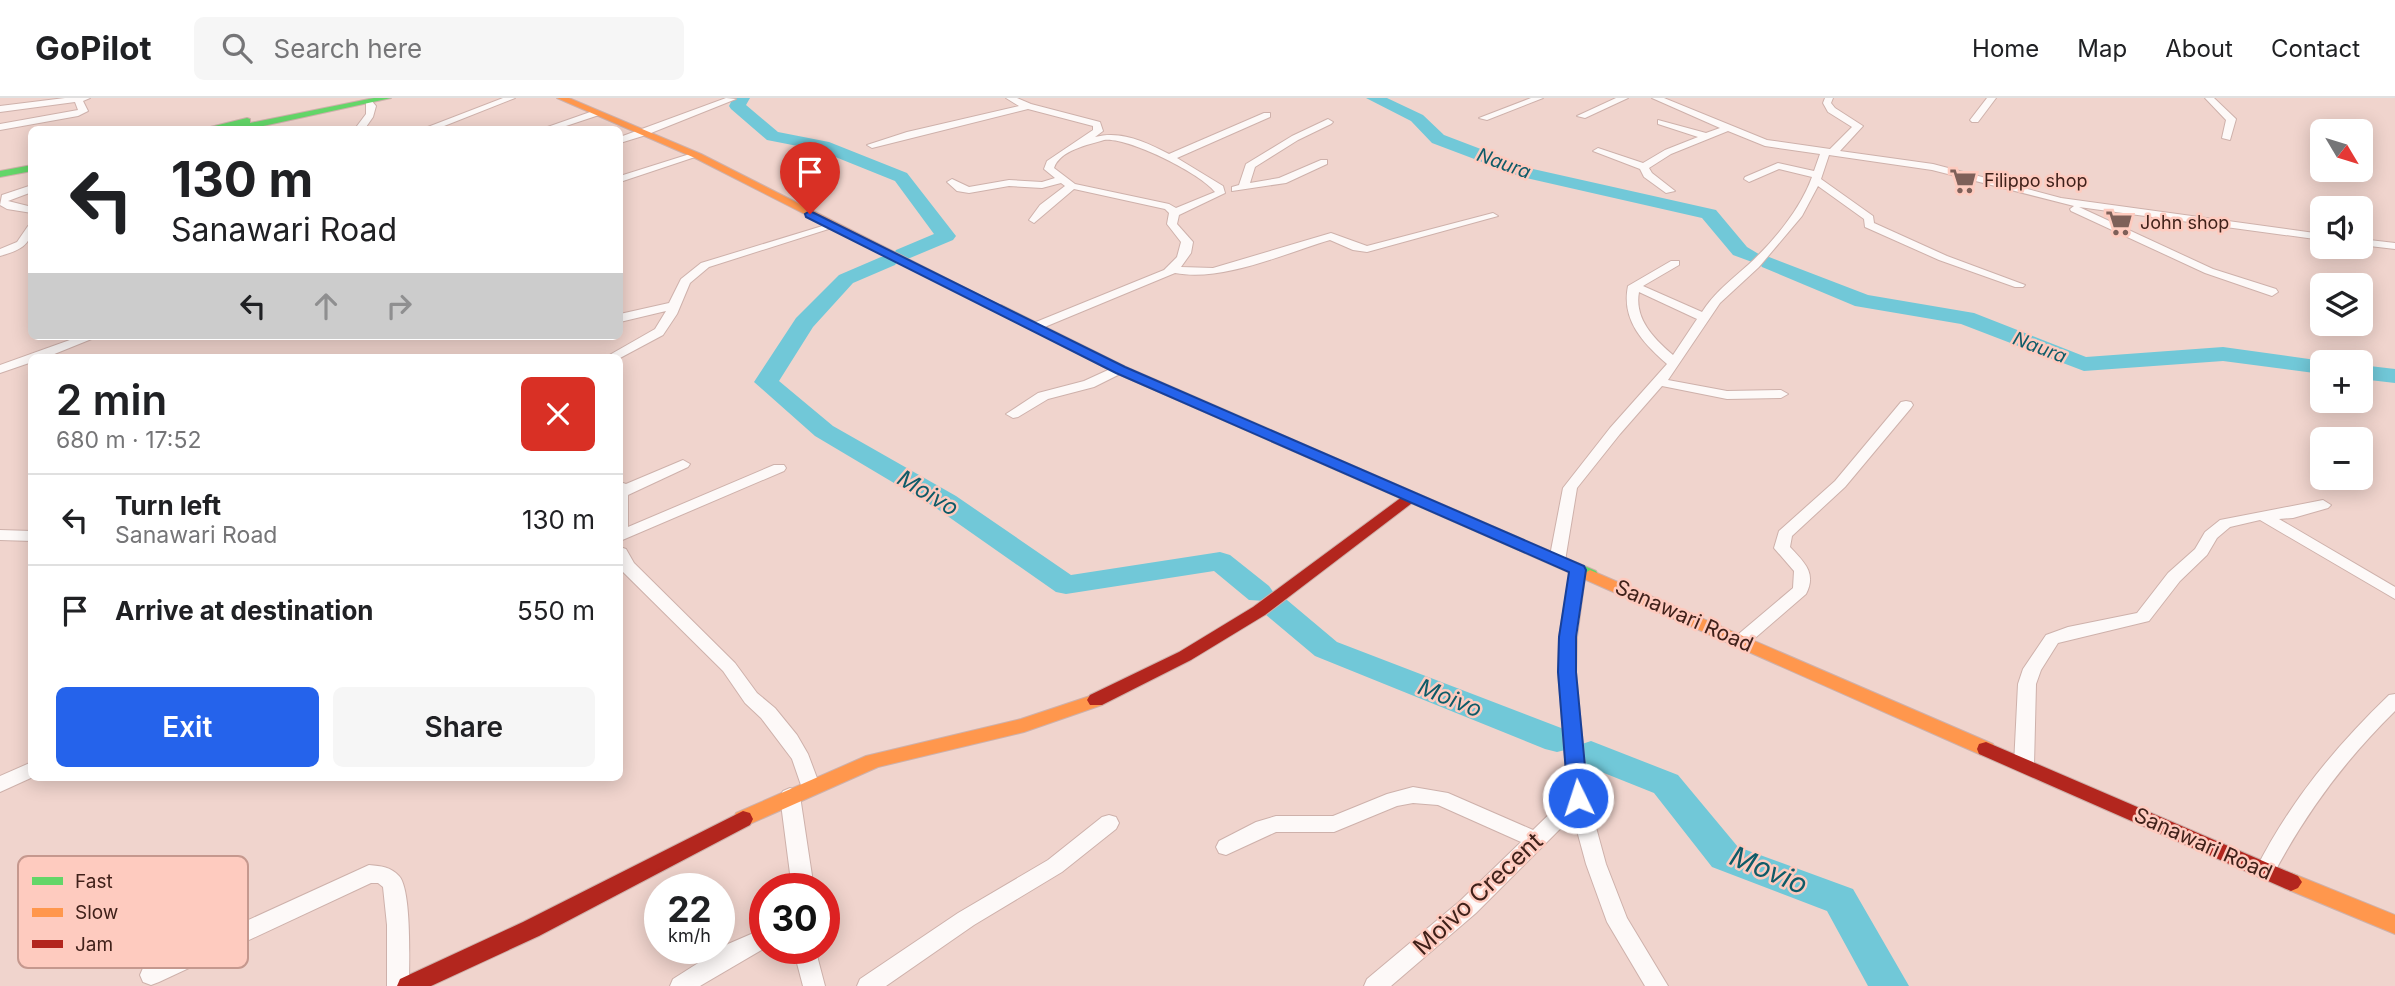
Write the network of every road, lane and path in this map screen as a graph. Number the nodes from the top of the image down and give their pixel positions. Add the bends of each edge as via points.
1 (387, 98) edge
2 (511, 98) edge
3 (561, 98) edge
4 (1010, 98) edge
5 (1539, 98) edge
6 (1625, 98) edge
7 (1656, 98) edge
8 (1829, 98) edge
9 (1992, 98) edge
10 (2209, 98) edge
11 (82, 99) edge
12 (732, 99) edge
13 (65, 100) edge
14 (364, 100) edge
15 (1028, 106) junction
16 (0, 109) edge
17 (596, 113) junction
18 (1267, 115) dead end
19 (1582, 116) dead end
20 (1484, 118) dead end
21 (1975, 120) dead end
22 (1328, 122) dead end
23 (1661, 122) dead end
24 (224, 126) edge
25 (247, 126) edge
26 (362, 126) edge
27 (435, 126) edge
28 (555, 126) edge
29 (0, 127) edge
30 (1728, 128) junction
31 (642, 132) junction
32 (1705, 136) junction
33 (2227, 138) dead end
34 (623, 140) edge
35 (1081, 143) junction
36 (872, 145) dead end
37 (1830, 150) junction
38 (1598, 151) dead end
39 (696, 155) junction
40 (1168, 158) junction
41 (1324, 162) dead end
42 (28, 163) edge
43 (1644, 167) junction
44 (0, 168) edge
45 (28, 169) edge
46 (0, 174) edge
47 (623, 178) edge
48 (1816, 178) junction
49 (1749, 179) dead end
50 (1061, 180) junction
51 (951, 182) dead end
52 (1072, 186) junction
53 (1244, 187) junction
54 (28, 189) edge
55 (1671, 191) dead end
56 (1220, 192) junction
57 (2060, 201) junction
58 (28, 209) edge
59 (1174, 213) junction
60 (1493, 216) dead end
61 (1034, 219) dead end
62 (833, 226) junction
63 (28, 234) edge
64 (2310, 235) edge
65 (2373, 243) edge
66 (2395, 246) edge
67 (0, 253) edge
68 (1675, 263) dead end
69 (1173, 269) junction
70 (2019, 285) dead end
71 (1634, 286) junction
72 (2272, 292) dead end
73 (674, 306) junction
74 (623, 317) edge
75 (1705, 318) junction
76 (1035, 327) junction
77 (82, 340) edge
78 (44, 354) edge
79 (618, 354) edge
80 (28, 360) edge
81 (1674, 363) junction
82 (0, 369) edge
83 (1118, 369) junction
84 (1660, 382) junction
85 (1781, 394) dead end
86 (1906, 405) dead end
87 (1013, 414) dead end
88 (683, 464) dead end
89 (779, 468) dead end
90 (623, 492) edge
91 (1411, 497) junction
92 (2323, 505) dead end
93 (2262, 515) junction
94 (0, 534) edge
95 (623, 535) edge
96 (28, 536) edge
97 (1557, 561) junction
98 (623, 563) edge
99 (1578, 570) junction
100 (2395, 593) edge
101 (1741, 641) junction
102 (2395, 700) edge
103 (2024, 765) junction
104 (28, 771) edge
105 (0, 785) edge
106 (810, 786) junction
107 (790, 796) junction
108 (1578, 798) junction
109 (1109, 823) dead end
110 (1537, 839) junction
111 (1226, 847) dead end
112 (2265, 871) junction
113 (801, 873) edge
114 (2395, 925) edge
115 (248, 930) edge
116 (749, 945) edge
117 (808, 964) edge
118 (166, 968) edge
119 (151, 975) dead end
120 (398, 986) edge
121 (408, 986) edge
122 (681, 986) edge
123 (814, 986) edge
124 (868, 986) edge
125 (1376, 986) edge
126 (1657, 986) edge

1 - 14 main road
2 - 27 street
3 - 17 main road, Sanawari Road
4 - 15 street
5 - 20 street
6 - 19 street
7 - 30 street
8 - 37 street via 1831,110 1858,126
9 - 21 street
10 - 33 street via 2231,119
11 - 13 street
11 - 29 street via 83,111 78,113
12 - 31 street
13 - 16 street
14 - 24 main road
14 - 25 main road
14 - 26 street via 371,109
15 - 35 street via 1097,124 1098,131
15 - 36 street
17 - 28 street
17 - 31 main road, Sanawari Road
18 - 40 street
22 - 53 street via 1250,166
23 - 32 street
30 - 32 street
30 - 37 street via 1765,143
31 - 34 street
31 - 39 main road, Sanawari Road
32 - 43 street
35 - 40 street via 1114,137
35 - 50 street via 1050,163 1049,169
37 - 48 street
37 - 57 street via 1933,167
38 - 43 street
39 - 47 street
39 - 62 main road, Sanawari Road
40 - 56 street
41 - 53 street via 1282,181
42 - 44 main road
43 - 55 street
45 - 46 main road
48 - 49 street via 1778,166
48 - 70 street via 1870,218 1869,225 1919,249
48 - 75 street via 1798,214 1755,265 1715,301
50 - 51 street via 969,190
50 - 52 street
52 - 59 street via 1150,201
52 - 61 street
53 - 56 street
54 - 58 street via 2,202
56 - 59 street
57 - 64 street
57 - 72 street via 2209,271
59 - 69 street via 1172,223 1187,242 1187,251
60 - 69 street via 1379,247 1357,248 1331,236 1205,273
62 - 73 street via 705,265 685,281
62 - 76 main road, Sanawari Road
63 - 67 street via 21,244
65 - 66 street
68 - 71 street
69 - 76 street
71 - 75 street
71 - 81 street via 1631,293 1641,330
73 - 74 street
73 - 79 street via 659,332
75 - 81 street
76 - 83 main road, Sanawari Road
77 - 78 street
80 - 82 street
81 - 84 street
83 - 87 street via 1043,396
83 - 91 main road, Sanawari Road
84 - 85 street via 1727,395
84 - 97 street via 1570,488
86 - 101 street via 1840,484 1785,534 1782,548 1802,569 1805,580 1800,590
88 - 90 street
89 - 95 street
91 - 97 main road, Sanawari Road
91 - 106 main road via 1235,626 1117,691 1042,720 902,752
92 - 93 street
93 - 100 street
93 - 103 street via 2217,528 2143,617 2052,639 2027,684
94 - 96 street
97 - 99 main road, Sanawari Road
98 - 106 street via 729,667 768,713 795,750
99 - 101 main road, Sanawari Road
99 - 108 street via 1567,660
101 - 103 main road, Sanawari Road
102 - 112 street via 2326,771 2284,832
103 - 112 main road, Sanawari Road
104 - 105 street
106 - 107 main road
107 - 113 street
107 - 121 main road via 527,931
108 - 110 street, Moivo Crecent
108 - 126 street via 1595,864 1618,922
109 - 124 street via 1055,866
110 - 111 street via 1441,798 1413,795 1334,824 1276,824
110 - 125 street, Moivo Crecent via 1468,907
112 - 114 main road, Sanawari Road
115 - 120 street via 369,874 383,875 393,883
116 - 122 street
117 - 123 street
118 - 119 street

